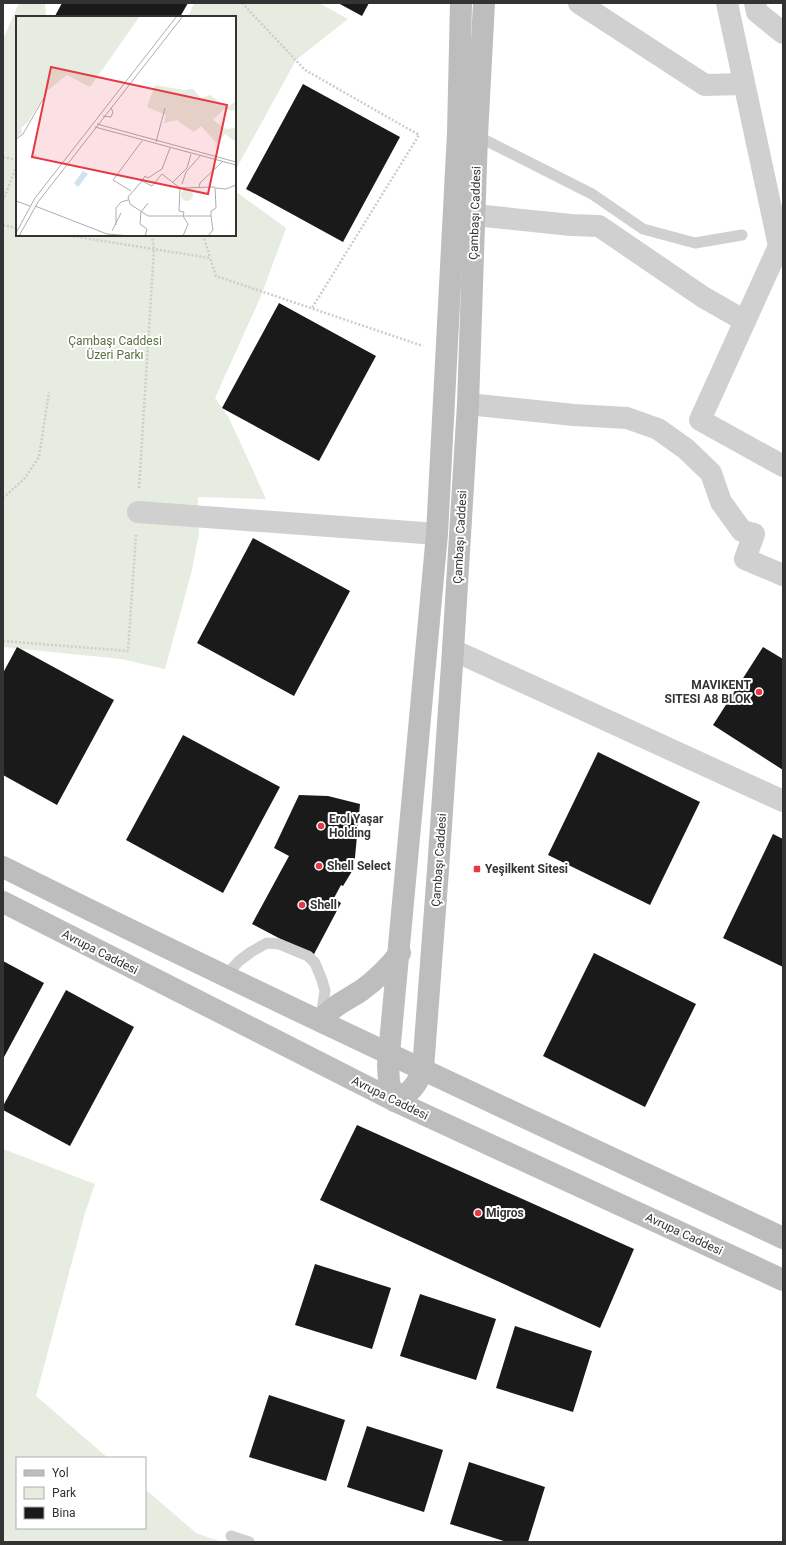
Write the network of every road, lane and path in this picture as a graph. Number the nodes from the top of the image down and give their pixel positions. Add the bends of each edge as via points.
1 (242, 3) edge
2 (461, 3) edge
3 (484, 3) edge
4 (579, 3) edge
5 (755, 3) edge
6 (731, 4) edge
7 (783, 33) edge
8 (743, 84) junction
9 (477, 136) junction
10 (3, 157) edge
11 (16, 160) edge
12 (16, 167) edge
13 (3, 201) edge
14 (475, 215) junction
15 (3, 225) edge
16 (16, 228) edge
17 (77, 236) edge
18 (152, 236) edge
19 (203, 236) edge
20 (742, 236) dead end
21 (89, 237) edge
22 (781, 246) edge
23 (154, 249) junction
24 (210, 258) junction
25 (312, 308) junction
26 (745, 321) junction
27 (446, 354) junction
28 (49, 392) dead end
29 (468, 404) junction
30 (783, 466) edge
31 (3, 498) edge
32 (138, 512) dead end
33 (436, 534) junction
34 (783, 575) edge
35 (453, 650) junction
36 (783, 801) edge
37 (3, 867) edge
38 (3, 902) edge
39 (400, 952) junction
40 (226, 975) junction
41 (320, 1021) junction
42 (390, 1055) junction
43 (423, 1069) junction
44 (395, 1101) junction
45 (783, 1238) edge
46 (783, 1280) edge
47 (231, 1536) dead end
48 (249, 1542) edge

1 - 25 path via 305,70 419,135
2 - 27 street, Çambaşı Caddesi via 458,133
3 - 9 street, Çambaşı Caddesi
4 - 8 street via 705,85
5 - 7 street via 757,12
6 - 8 street
8 - 22 street
9 - 14 street, Çambaşı Caddesi
9 - 20 lane via 592,194 643,229 695,243
10 - 11 path
12 - 13 path
14 - 26 street via 599,226 703,297
14 - 29 street, Çambaşı Caddesi
15 - 16 path
17 - 21 path
18 - 23 path
19 - 24 path
21 - 23 path
22 - 26 street
23 - 24 path
24 - 25 path via 216,276
25 - 27 path
26 - 30 street via 700,420
27 - 33 street, Çambaşı Caddesi
28 - 31 path via 39,457 25,478
29 - 34 street via 627,418 658,429 686,449 711,473 721,502 742,531 754,534 745,559
29 - 35 street, Çambaşı Caddesi
32 - 33 street
33 - 39 street, Çambaşı Caddesi
35 - 36 street
35 - 43 street, Çambaşı Caddesi
37 - 40 street via 145,938
38 - 44 street, Avrupa Caddesi
39 - 41 street via 377,978 328,1011
39 - 42 street, Çambaşı Caddesi
40 - 41 street
40 - 41 lane via 239,961 266,944 279,944 308,956 315,963 325,991
41 - 42 street
42 - 43 street
42 - 44 street, Çambaşı Caddesi via 389,1082
43 - 44 street via 418,1082 409,1093
43 - 45 street
44 - 46 street, Avrupa Caddesi
47 - 48 lane

